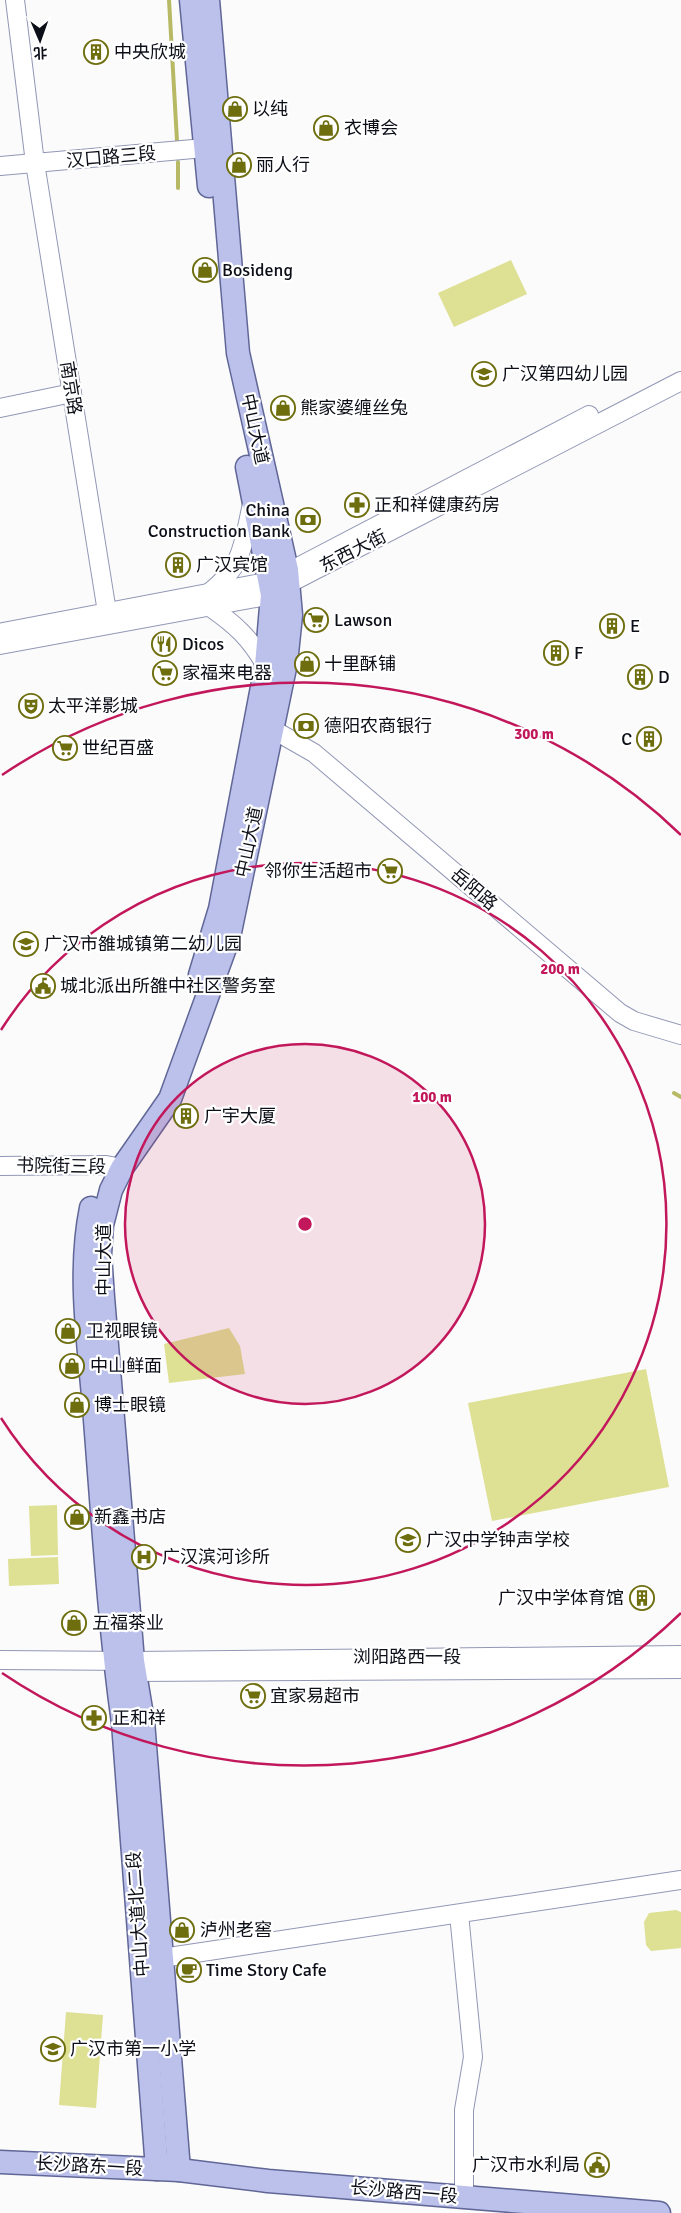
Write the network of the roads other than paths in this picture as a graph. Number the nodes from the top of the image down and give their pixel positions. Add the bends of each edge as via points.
1 (16, 0) edge
2 (191, 0) edge
3 (208, 0) edge
4 (213, 148) junction
5 (36, 163) junction
6 (0, 166) edge
7 (681, 368) edge
8 (681, 381) edge
9 (72, 393) junction
10 (0, 408) edge
11 (254, 498) junction
12 (279, 583) junction
13 (210, 599) junction
14 (107, 612) junction
15 (0, 632) edge
16 (0, 645) edge
17 (266, 666) junction
18 (272, 729) junction
19 (681, 1035) edge
20 (0, 1166) edge
21 (114, 1166) junction
22 (681, 1655) edge
23 (0, 1660) edge
24 (128, 1664) junction
25 (681, 1669) edge
26 (681, 1880) edge
27 (458, 1914) junction
28 (162, 1958) junction
29 (0, 2162) edge
30 (156, 2169) junction
31 (179, 2170) junction
32 (464, 2197) junction
33 (659, 2213) edge

1 - 5 street, 南京路
2 - 4 main road, 中山大道
3 - 4 main road, 中山大道
4 - 5 street, 汉口路三段
4 - 11 main road, 中山大道 via 225,358
4 - 12 main road, 中山大道 via 238,353
5 - 6 street, 汉口路三段
5 - 9 street, 南京路
7 - 12 street, 东西大街
8 - 12 street, 东西大街
9 - 10 street
9 - 14 street, 南京路
11 - 12 main road, 中山大道
11 - 13 street via 238,561
12 - 13 street, 东西大街
12 - 17 main road, 中山大道
12 - 18 main road, 中山大道 via 291,614 286,663
13 - 14 street, 东西大街
13 - 16 street, 东西大街
13 - 17 street via 246,636
14 - 15 street, 东西大街
17 - 21 main road, 中山大道 via 220,909 200,975 159,1090
18 - 19 street, 岳阳路 via 314,754 620,1013 634,1021
18 - 21 main road, 中山大道 via 229,937 170,1099
20 - 21 street, 书院街三段
21 - 24 main road, 中山大道 via 102,1225 100,1254
22 - 24 street, 浏阳路西一段
23 - 24 street
24 - 25 street
24 - 28 main road, 中山大道北二段 via 144,1721
24 - 30 main road, 中山大道北二段 via 123,1723
26 - 27 street
27 - 28 street
27 - 32 street via 473,2057 464,2110
28 - 31 main road, 中山大道北二段
29 - 30 main road, 长沙路东一段
30 - 31 main road, 长沙路东一段
31 - 32 main road, 长沙路西一段 via 268,2181
32 - 33 main road, 长沙路西一段

